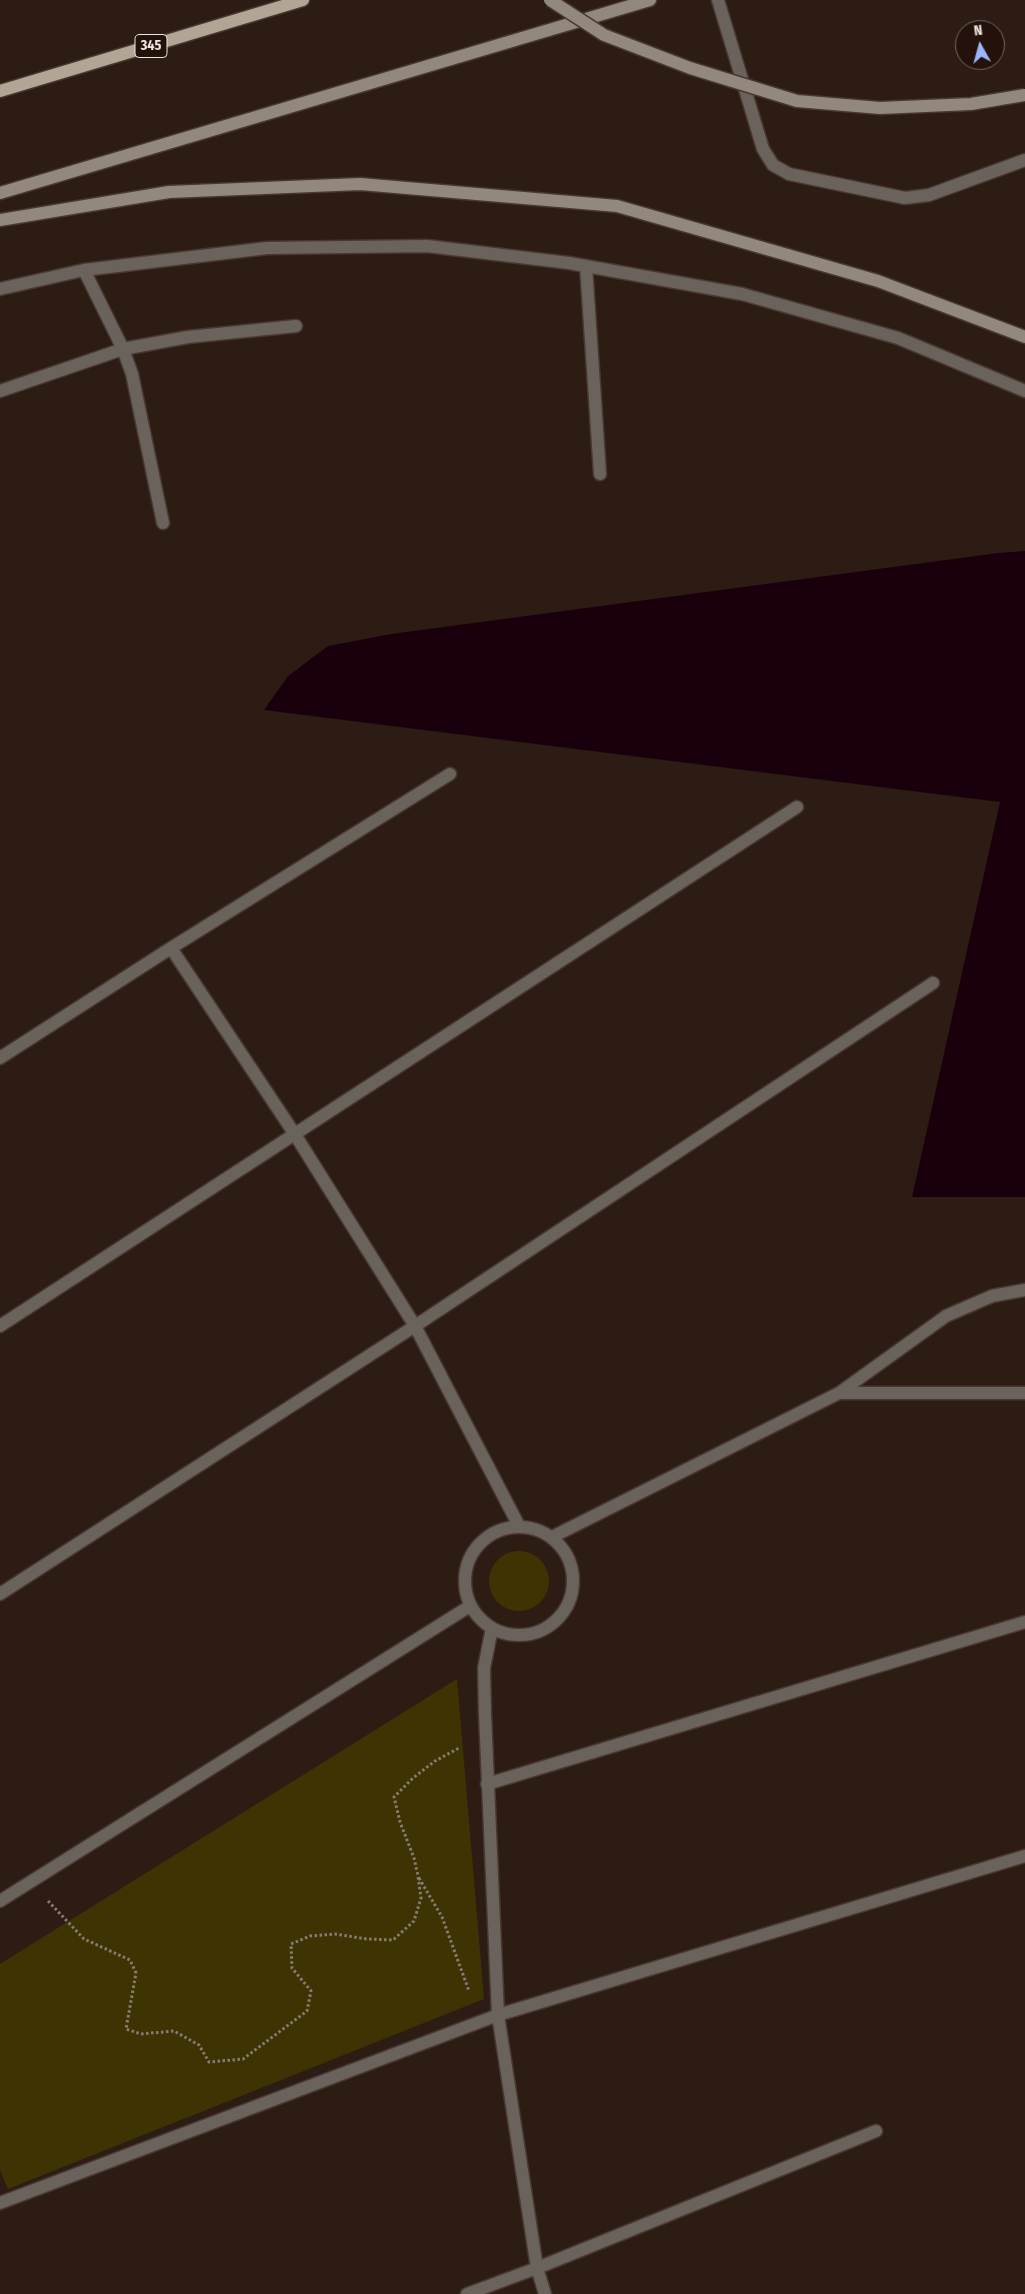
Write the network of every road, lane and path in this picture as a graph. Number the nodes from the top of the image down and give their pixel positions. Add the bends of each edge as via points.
1 (303, 0) edge
2 (550, 0) edge
3 (650, 0) edge
4 (718, 0) edge
5 (0, 91) edge
6 (1025, 95) edge
7 (1025, 160) edge
8 (0, 193) edge
9 (0, 220) edge
10 (586, 266) junction
11 (84, 270) junction
12 (0, 289) edge
13 (296, 326) dead end
14 (1025, 337) edge
15 (123, 349) junction
16 (0, 391) edge
17 (1025, 391) edge
18 (600, 474) dead end
19 (163, 523) dead end
20 (450, 774) dead end
21 (796, 807) dead end
22 (171, 948) junction
23 (934, 983) dead end
24 (0, 1058) edge
25 (294, 1133) junction
26 (1025, 1290) edge
27 (0, 1326) edge
28 (415, 1326) junction
29 (839, 1393) junction
30 (1025, 1393) edge
31 (520, 1526) junction
32 (552, 1537) junction
33 (0, 1594) edge
34 (470, 1606) junction
35 (1025, 1622) edge
36 (492, 1628) junction
37 (485, 1735) junction
38 (488, 1784) junction
39 (1025, 1856) edge
40 (418, 1876) junction
41 (31, 1882) junction
42 (0, 1901) edge
43 (498, 2015) junction
44 (477, 2023) junction
45 (876, 2131) dead end
46 (0, 2203) edge
47 (537, 2268) junction
48 (467, 2294) edge
49 (545, 2294) edge

1 - 5 main road, 345
2 - 6 main road, bridge via 604,35 690,68 797,101 880,108 971,104
3 - 8 main road
4 - 7 street via 763,149 773,166 788,174 905,198 929,195
9 - 14 main road via 169,192 360,184 617,206 878,281
10 - 11 street via 426,246 267,248
10 - 17 street via 742,294 898,338
10 - 18 street
11 - 12 street
11 - 15 street
13 - 15 street
15 - 16 street
15 - 19 street via 132,374
20 - 22 street
21 - 25 street
22 - 24 street
22 - 25 street
23 - 28 street
25 - 27 street
25 - 28 street
26 - 29 street via 992,1296 946,1316
28 - 31 street
28 - 33 street
29 - 30 street
29 - 32 street
31 - 32 street via 537,1529
31 - 34 street via 504,1528 489,1535 473,1552 464,1575
32 - 36 street via 566,1552 573,1571 572,1592 565,1611 551,1625 532,1634 512,1635
34 - 36 street
34 - 41 street
35 - 38 street
36 - 37 street via 484,1668
37 - 38 street
37 - 40 path via 435,1760 394,1797
38 - 43 street
39 - 43 street
40 - 41 path via 421,1898 414,1922 393,1940 335,1934 310,1936 291,1944 292,1968 311,1991 307,2011 243,2059 209,2062 198,2045 174,2031 141,2034 126,2029 136,1974 130,1960 84,1939
40 - 44 path via 442,1917
41 - 42 street
43 - 44 street
43 - 47 street
44 - 46 street
45 - 47 street
47 - 48 street
47 - 49 street

